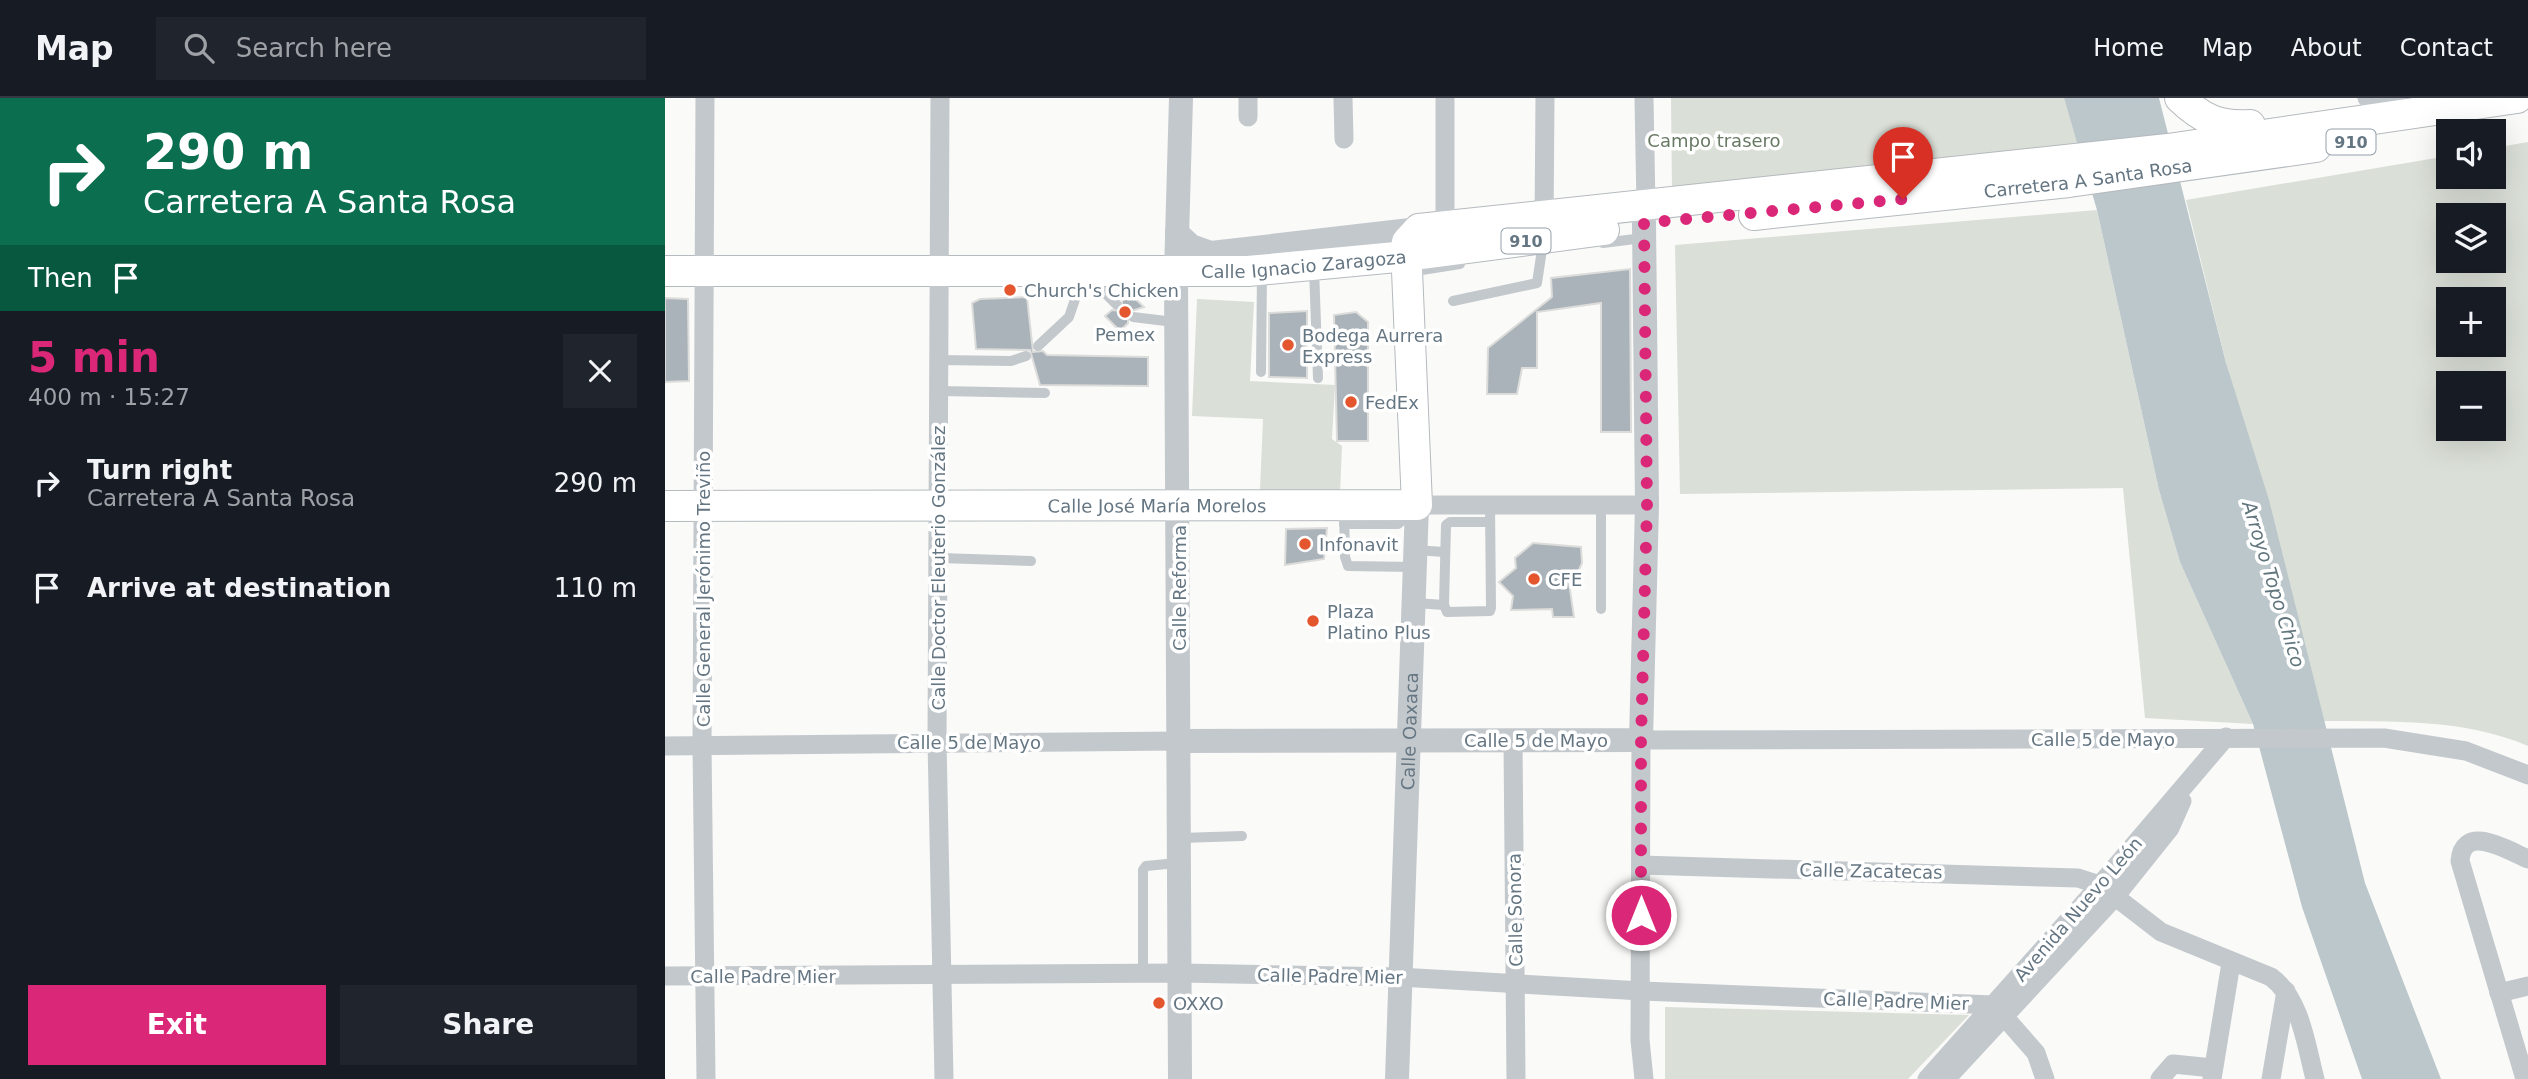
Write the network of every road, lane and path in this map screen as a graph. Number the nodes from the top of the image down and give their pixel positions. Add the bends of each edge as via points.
1 (705, 98) edge
2 (940, 98) edge
3 (1181, 98) edge
4 (1343, 98) edge
5 (1445, 98) edge
6 (1545, 98) edge
7 (1644, 98) edge
8 (2180, 98) edge
9 (2367, 98) edge
10 (2517, 98) edge
11 (2419, 112) junction
12 (2528, 116) edge
13 (2319, 126) junction
14 (1343, 139) dead end
15 (2178, 154) junction
16 (1645, 222) junction
17 (1177, 233) junction
18 (1546, 241) junction
19 (1593, 244) dead end
20 (1410, 246) junction
21 (1476, 261) dead end
22 (1314, 265) junction
23 (1262, 270) junction
24 (665, 271) edge
25 (703, 271) junction
26 (1084, 272) junction
27 (939, 273) junction
28 (1176, 273) junction
29 (1453, 301) dead end
30 (1117, 305) dead end
31 (1133, 317) dead end
32 (1177, 322) junction
33 (1038, 346) dead end
34 (1026, 356) dead end
35 (939, 360) junction
36 (1261, 372) dead end
37 (1318, 378) dead end
38 (939, 391) junction
39 (1045, 393) dead end
40 (1179, 505) junction
41 (1417, 505) junction
42 (1647, 505) junction
43 (665, 506) edge
44 (704, 507) junction
45 (940, 507) junction
46 (1601, 507) junction
47 (1344, 514) junction
48 (1490, 514) junction
49 (1444, 552) junction
50 (939, 558) junction
51 (1415, 559) junction
52 (1031, 561) dead end
53 (1415, 603) junction
54 (1444, 605) junction
55 (1601, 609) dead end
56 (1643, 708) junction
57 (2226, 737) junction
58 (1409, 739) junction
59 (1615, 739) junction
60 (1641, 740) junction
61 (937, 741) junction
62 (1180, 741) junction
63 (1513, 742) junction
64 (665, 746) edge
65 (702, 747) junction
66 (2528, 775) edge
67 (1242, 836) dead end
68 (1181, 838) junction
69 (2528, 859) edge
70 (1181, 863) junction
71 (1641, 865) junction
72 (2107, 892) junction
73 (2231, 963) junction
74 (1181, 973) junction
75 (1143, 974) junction
76 (665, 976) edge
77 (703, 976) junction
78 (943, 976) junction
79 (1399, 977) junction
80 (1516, 983) junction
81 (2528, 986) edge
82 (1641, 991) junction
83 (2286, 991) junction
84 (2499, 993) junction
85 (1998, 1010) junction
86 (2213, 1074) edge
87 (1937, 1077) edge
88 (706, 1079) edge
89 (944, 1079) edge
90 (1180, 1079) edge
91 (1397, 1079) edge
92 (1515, 1079) edge
93 (1644, 1079) edge
94 (2045, 1079) edge
95 (2160, 1079) edge
96 (2271, 1079) edge
97 (2315, 1079) edge
98 (2525, 1079) edge

1 - 25 street, Calle General Jerónimo Treviño
2 - 27 street, Calle Doctor Eleuterio González
3 - 17 street, Calle Reforma
4 - 14 street
5 - 20 street
6 - 18 street
7 - 16 street
8 - 13 main road via 2205,119 2221,125 2295,120
8 - 15 street
9 - 11 street
10 - 11 main road, Carretera A Santa Rosa / 910
11 - 13 main road, Carretera A Santa Rosa / 910
12 - 15 main road, Carretera A Santa Rosa / 910
13 - 15 main road, Carretera A Santa Rosa / 910
15 - 16 main road, Carretera A Santa Rosa / 910 via 2065,172
16 - 18 main road, 910
16 - 19 lane
16 - 42 street
17 - 20 street, Calle Ignacio Zaragoza / 910 via 1191,246 1211,253
17 - 28 street, Calle Reforma
18 - 20 main road, Calle Ignacio Zaragoza / 910
18 - 20 main road, Calle Ignacio Zaragoza / 910
18 - 29 lane via 1537,283
20 - 21 lane
20 - 22 main road, Calle Ignacio Zaragoza / 910
20 - 41 main road, Calle Oaxaca
22 - 23 main road, Calle Ignacio Zaragoza / 910
22 - 37 lane
23 - 28 main road, Calle Ignacio Zaragoza / 910
23 - 36 lane
24 - 25 main road, Calle Ignacio Zaragoza
25 - 27 main road, Calle Ignacio Zaragoza
25 - 44 street, Calle General Jerónimo Treviño
26 - 27 main road, Calle Ignacio Zaragoza
26 - 28 main road, Calle Ignacio Zaragoza
26 - 30 lane
26 - 33 lane via 1069,317
27 - 35 street, Calle Doctor Eleuterio González
28 - 32 street, Calle Reforma
31 - 32 lane
32 - 40 street, Calle Reforma
34 - 35 lane via 1011,361
35 - 38 street, Calle Doctor Eleuterio González
38 - 39 lane
38 - 45 street, Calle Doctor Eleuterio González
40 - 45 main road, Calle José María Morelos
40 - 47 main road, Calle José María Morelos
40 - 62 street, Calle Reforma
41 - 47 main road, Calle José María Morelos
41 - 48 street, Calle José María Morelos
41 - 51 street, Calle Oaxaca
42 - 46 street, Calle José María Morelos
42 - 56 street
43 - 44 main road, Calle José María Morelos
44 - 45 main road, Calle José María Morelos
44 - 65 street, Calle General Jerónimo Treviño
45 - 50 street, Calle Doctor Eleuterio González
46 - 48 street, Calle José María Morelos
46 - 55 lane
47 - 51 lane via 1348,566
48 - 49 lane via 1450,523 1444,529
48 - 54 lane via 1490,611 1451,613
49 - 51 lane
49 - 54 lane
50 - 52 lane
50 - 61 street, Calle Doctor Eleuterio González
51 - 53 street, Calle Oaxaca
53 - 54 lane
53 - 58 street, Calle Oaxaca
56 - 59 street via 1633,729
56 - 60 street
57 - 60 street, Calle 5 de Mayo
57 - 66 street, Calle 5 de Mayo via 2384,738 2466,751
57 - 72 street, Avenida Nuevo León
58 - 62 street, Calle 5 de Mayo
58 - 63 street, Calle 5 de Mayo
58 - 79 street, Calle Oaxaca
59 - 60 street, Calle 5 de Mayo
59 - 63 street, Calle 5 de Mayo
60 - 71 street
61 - 62 street, Calle 5 de Mayo
61 - 65 street, Calle 5 de Mayo
61 - 78 street, Calle Doctor Eleuterio González
62 - 68 street, Calle Reforma
63 - 80 street, Calle Sonora
64 - 65 street, Calle 5 de Mayo
65 - 77 street, Calle General Jerónimo Treviño
67 - 68 lane
68 - 70 street, Calle Reforma
69 - 84 street via 2483,840 2471,842 2461,854 2461,870
70 - 74 street, Calle Reforma
70 - 75 lane via 1143,870
71 - 72 street, Calle Zacatecas via 2057,875
71 - 82 street
72 - 73 street via 2161,932
72 - 85 street, Avenida Nuevo León
73 - 83 street via 2271,977
73 - 86 street
74 - 75 street, Calle Padre Mier
74 - 79 street, Calle Padre Mier
74 - 90 street, Calle Reforma
75 - 78 street, Calle Padre Mier
76 - 77 street, Calle Padre Mier
77 - 78 street, Calle Padre Mier
77 - 88 street, Calle General Jerónimo Treviño
78 - 89 street, Calle Doctor Eleuterio González
79 - 80 street, Calle Padre Mier
79 - 91 street, Calle Oaxaca
80 - 82 street, Calle Padre Mier
80 - 92 street, Calle Sonora
81 - 84 street
82 - 85 street, Calle Padre Mier
82 - 93 street
83 - 96 street
83 - 97 street
84 - 98 street
85 - 87 street, Avenida Nuevo León
85 - 94 street via 2036,1053
86 - 95 street via 2173,1064

